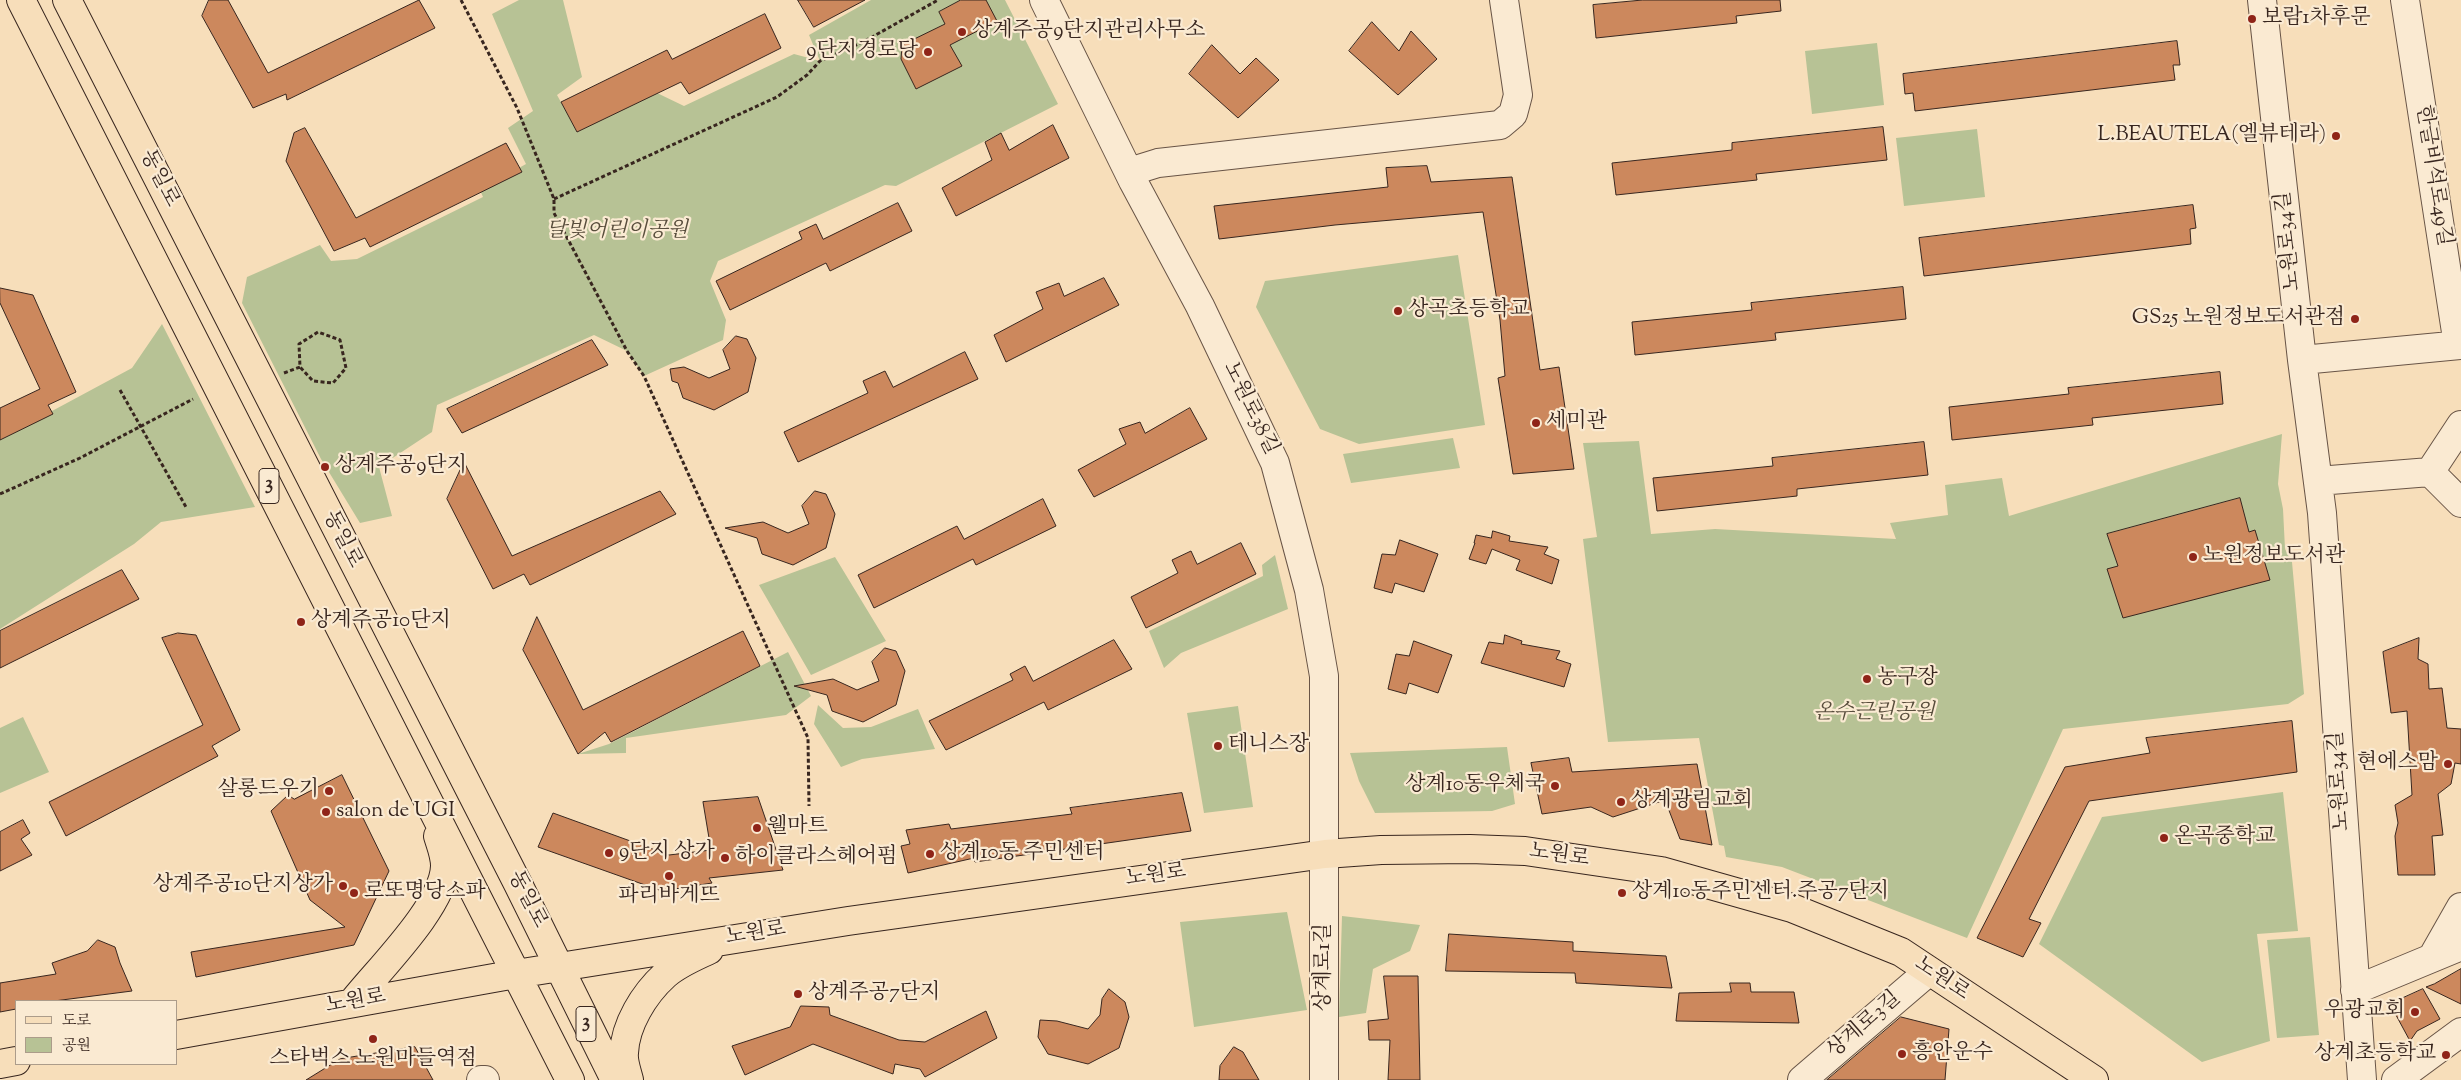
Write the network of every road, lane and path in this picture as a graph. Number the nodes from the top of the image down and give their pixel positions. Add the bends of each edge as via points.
1 (21, 0) edge
2 (67, 0) edge
3 (461, 0) edge
4 (938, 0) edge
5 (1044, 0) edge
6 (1504, 0) edge
7 (2262, 0) edge
8 (2404, 0) edge
9 (1129, 172) junction
10 (554, 199) junction
11 (2460, 345) edge
12 (2302, 360) junction
13 (300, 367) junction
14 (279, 375) dead end
15 (120, 390) dead end
16 (192, 399) dead end
17 (2461, 425) edge
18 (141, 426) junction
19 (2430, 472) junction
20 (2318, 481) junction
21 (0, 494) edge
22 (2461, 503) edge
23 (186, 507) dead end
24 (416, 773) junction
25 (808, 806) dead end
26 (1325, 854) junction
27 (2461, 906) edge
28 (732, 939) junction
29 (2461, 946) edge
30 (2432, 958) junction
31 (560, 967) junction
32 (1928, 972) junction
33 (516, 974) junction
34 (2355, 990) junction
35 (352, 1003) junction
36 (2461, 1032) edge
37 (178, 1035) edge
38 (15, 1061) edge
39 (0, 1064) edge
40 (570, 1080) edge
41 (615, 1080) edge
42 (629, 1080) edge
43 (1324, 1080) edge
44 (1802, 1080) edge
45 (2094, 1080) edge
46 (2362, 1080) edge
47 (2396, 1080) edge

1 - 24 main road, 동일로 / 3
2 - 31 main road, 동일로 / 3
3 - 10 path via 517,108
4 - 10 path via 865,41 820,61 807,76 777,97
5 - 9 street, 노원로38길
6 - 9 street via 1518,95 1513,114 1500,125 1158,163
7 - 12 street, 노원로34길
8 - 11 street, 한글비석로49길
9 - 26 street, 노원로38길 via 1200,306 1275,463 1309,590 1324,676
10 - 25 path via 554,213 626,351 644,376 808,738
11 - 12 street, 한글비석로49길
12 - 20 street, 노원로34길
13 - 13 path via 299,344 318,332 340,340 346,368 333,383 313,382
13 - 14 path
15 - 18 path
16 - 18 path
17 - 19 street
18 - 21 path
18 - 23 path
19 - 20 street
19 - 22 street
20 - 34 street, 노원로34길
24 - 33 main road, 동일로 / 3
24 - 35 main road via 444,856 442,877 437,893 423,915
26 - 28 main road, 노원로
26 - 32 main road, 노원로 via 1381,850 1516,851 1660,871 1792,908 1901,952
26 - 43 street, 상계로1길
27 - 30 street
28 - 31 main road, 노원로
28 - 42 main road via 665,975 640,1006 628,1029 623,1054
29 - 30 street
30 - 34 street
31 - 33 main road, 노원로
31 - 41 main road, 동일로 / 3
32 - 44 street, 상계로3길
32 - 45 main road, 노원로
33 - 35 main road, 노원로
33 - 40 main road, 동일로 / 3
34 - 46 street, 노원로34길
35 - 37 main road, 노원로
36 - 47 street
38 - 39 main road

